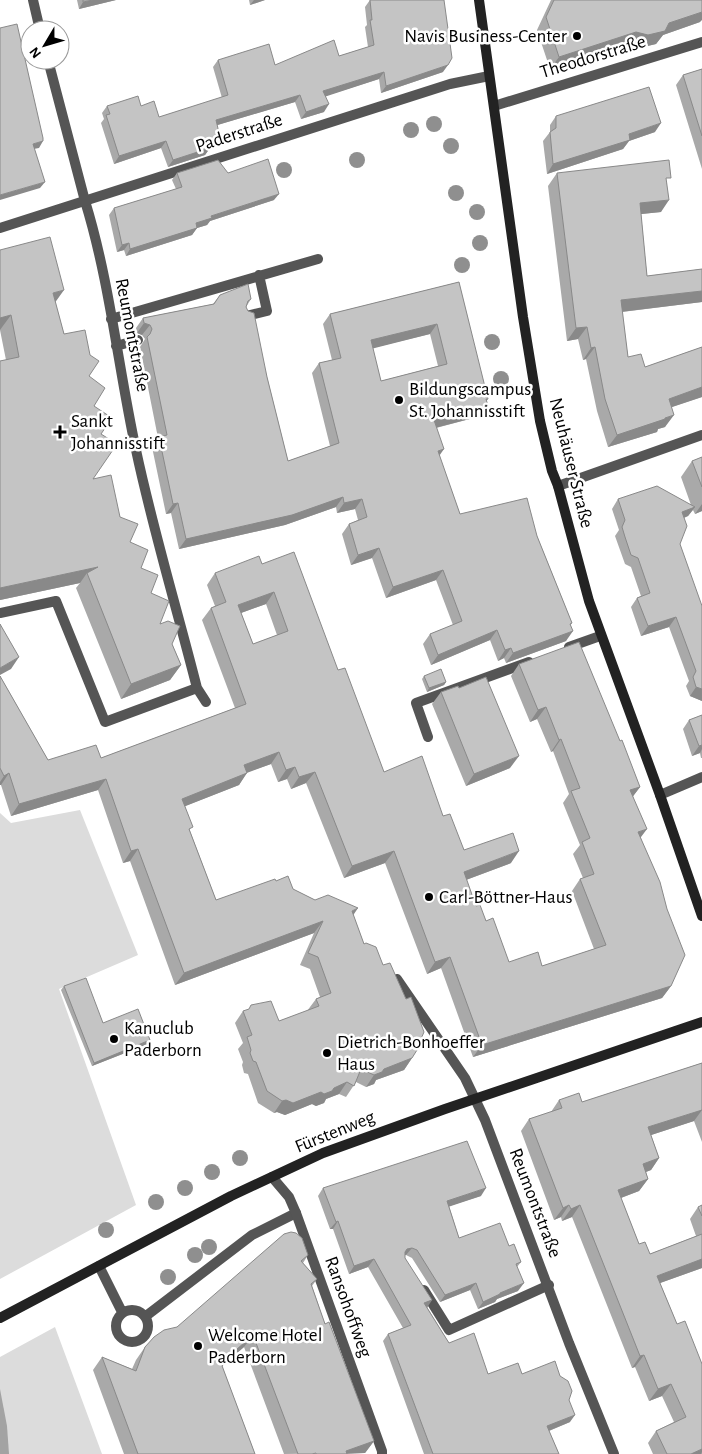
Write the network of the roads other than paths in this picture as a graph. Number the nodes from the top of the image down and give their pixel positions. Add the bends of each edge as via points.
1 (33, 0) edge
2 (479, 0) edge
3 (38, 20) edge
4 (702, 42) edge
5 (51, 70) edge
6 (489, 76) junction
7 (494, 106) junction
8 (85, 201) junction
9 (0, 228) edge
10 (318, 259) dead end
11 (259, 275) junction
12 (246, 316) edge
13 (111, 319) junction
14 (138, 340) dead end
15 (116, 346) junction
16 (702, 435) edge
17 (558, 486) junction
18 (0, 613) edge
19 (600, 636) junction
20 (558, 651) edge
21 (541, 657) edge
22 (197, 688) junction
23 (206, 702) dead end
24 (428, 737) dead end
25 (702, 777) edge
26 (660, 795) junction
27 (702, 916) edge
28 (397, 979) edge
29 (702, 1022) edge
30 (475, 1098) junction
31 (272, 1177) junction
32 (296, 1213) junction
33 (99, 1266) junction
34 (420, 1285) edge
35 (549, 1285) junction
36 (122, 1312) junction
37 (146, 1316) junction
38 (0, 1318) edge
39 (382, 1454) edge
40 (614, 1454) edge

1 - 3 street
2 - 6 main road, Neuhäuser Straße
4 - 7 street, Theodorstraße
5 - 8 street, Reumontstraße
6 - 7 main road, Neuhäuser Straße
6 - 8 street, Paderstraße via 450,84
7 - 17 main road, Neuhäuser Straße via 540,421
8 - 9 street, Paderstraße
8 - 13 street, Reumontstraße
10 - 11 street
11 - 12 street via 267,311
11 - 13 street
13 - 15 street, Reumontstraße
14 - 15 street
15 - 22 street, Reumontstraße via 136,450
16 - 17 street
17 - 19 main road, Neuhäuser Straße
18 - 22 street via 56,601 105,722
19 - 20 street
19 - 26 main road, Neuhäuser Straße
21 - 24 street via 416,703
22 - 23 street, Reumontstraße
25 - 26 street
26 - 27 main road, Neuhäuser Straße
28 - 30 street, Reumontstraße
29 - 30 main road, Fürstenweg
30 - 31 main road, Fürstenweg via 323,1153
30 - 35 street, Reumontstraße
31 - 32 street, Ransohoffweg
31 - 33 main road, Fürstenweg
32 - 37 street via 252,1235
32 - 39 street, Ransohoffweg
33 - 36 street
33 - 38 main road, Fürstenweg
34 - 35 street via 449,1330
35 - 40 street, Reumontstraße
36 - 37 street via 135,1309
36 - 37 street via 115,1323 116,1329 118,1336 129,1343 142,1340 149,1329

